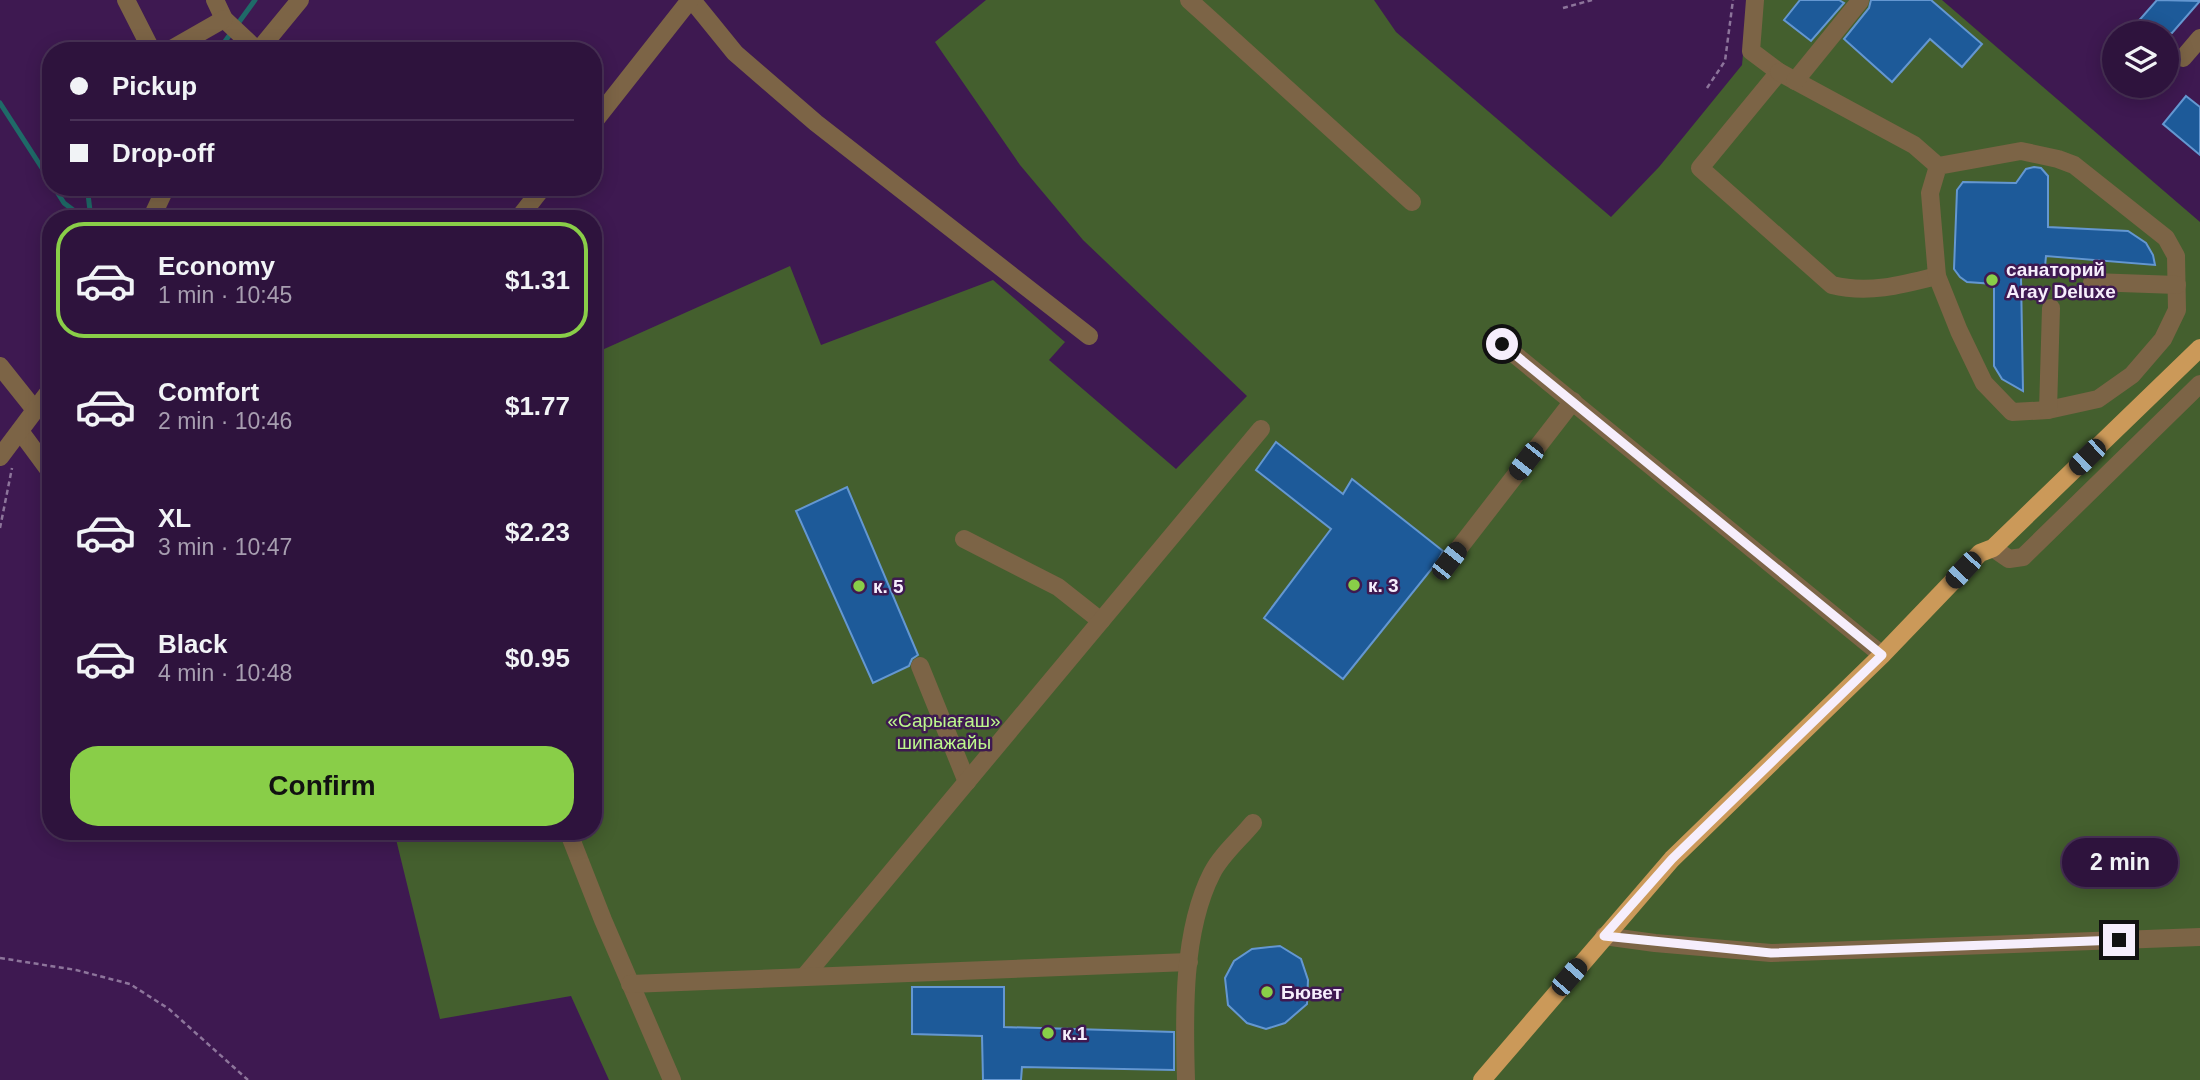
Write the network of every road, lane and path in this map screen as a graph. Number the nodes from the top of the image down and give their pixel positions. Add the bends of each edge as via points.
1 (126, 0) edge
2 (215, 0) edge
3 (300, 0) edge
4 (691, 0) edge
5 (1189, 0) edge
6 (1592, 0) edge
7 (1733, 0) edge
8 (1755, 0) edge
9 (1860, 1) edge
10 (1563, 8) dead end
11 (224, 19) junction
12 (2200, 38) edge
13 (147, 42) edge
14 (184, 42) edge
15 (248, 42) edge
16 (265, 42) edge
17 (2183, 58) dead end
18 (1787, 77) junction
19 (1707, 88) dead end
20 (602, 112) edge
21 (1938, 166) junction
22 (536, 196) edge
23 (1412, 202) dead end
24 (525, 210) edge
25 (1937, 276) junction
26 (2092, 282) dead end
27 (2177, 285) junction
28 (2051, 308) dead end
29 (1089, 337) dead end
30 (1502, 344) dead end
31 (2200, 348) edge
32 (0, 366) edge
33 (2200, 384) edge
34 (42, 401) edge
35 (1573, 401) junction
36 (35, 410) junction
37 (2048, 410) junction
38 (1261, 429) dead end
39 (20, 431) junction
40 (42, 461) edge
41 (6, 462) edge
42 (0, 528) edge
43 (964, 539) dead end
44 (1993, 548) junction
45 (1449, 561) dead end
46 (1101, 621) junction
47 (1882, 655) junction
48 (920, 666) dead end
49 (967, 782) junction
50 (1253, 823) dead end
51 (572, 840) edge
52 (1604, 936) junction
53 (2200, 937) edge
54 (0, 958) edge
55 (1189, 962) junction
56 (804, 977) junction
57 (631, 984) junction
58 (667, 1079) edge
59 (248, 1080) edge
60 (1186, 1080) edge
61 (1482, 1080) edge

1 - 13 street
2 - 11 street
3 - 16 street
4 - 20 street
4 - 29 street via 735,53 816,124
5 - 23 street
6 - 10 path
7 - 19 path via 1726,61
8 - 18 street via 1751,51
9 - 18 street
11 - 14 street
11 - 15 street
12 - 17 street
18 - 21 street via 1914,145
18 - 25 street via 1700,168 1832,285 1851,290
21 - 25 street via 1930,193
21 - 27 street via 2021,151 2074,165 2166,238 2176,256
22 - 24 street
25 - 37 street via 1984,383 2012,412
26 - 27 street
27 - 37 street via 2177,310 2168,329 2132,375 2098,399
28 - 37 street
30 - 35 street
31 - 44 main road
32 - 36 street
33 - 44 street via 2023,556 2009,559
34 - 36 street
35 - 45 street
35 - 47 street
36 - 39 street
38 - 46 street
39 - 40 street
39 - 41 street
41 - 42 path
43 - 46 street via 1058,587
44 - 47 main road via 1980,552
46 - 49 street
47 - 52 main road via 1672,859
48 - 49 street
49 - 56 street
50 - 55 street via 1212,872 1198,911
51 - 57 street
52 - 53 street via 1771,953
52 - 61 main road
54 - 59 path via 130,984 169,1009
55 - 56 street
55 - 60 street via 1184,1000
56 - 57 street
57 - 58 street

